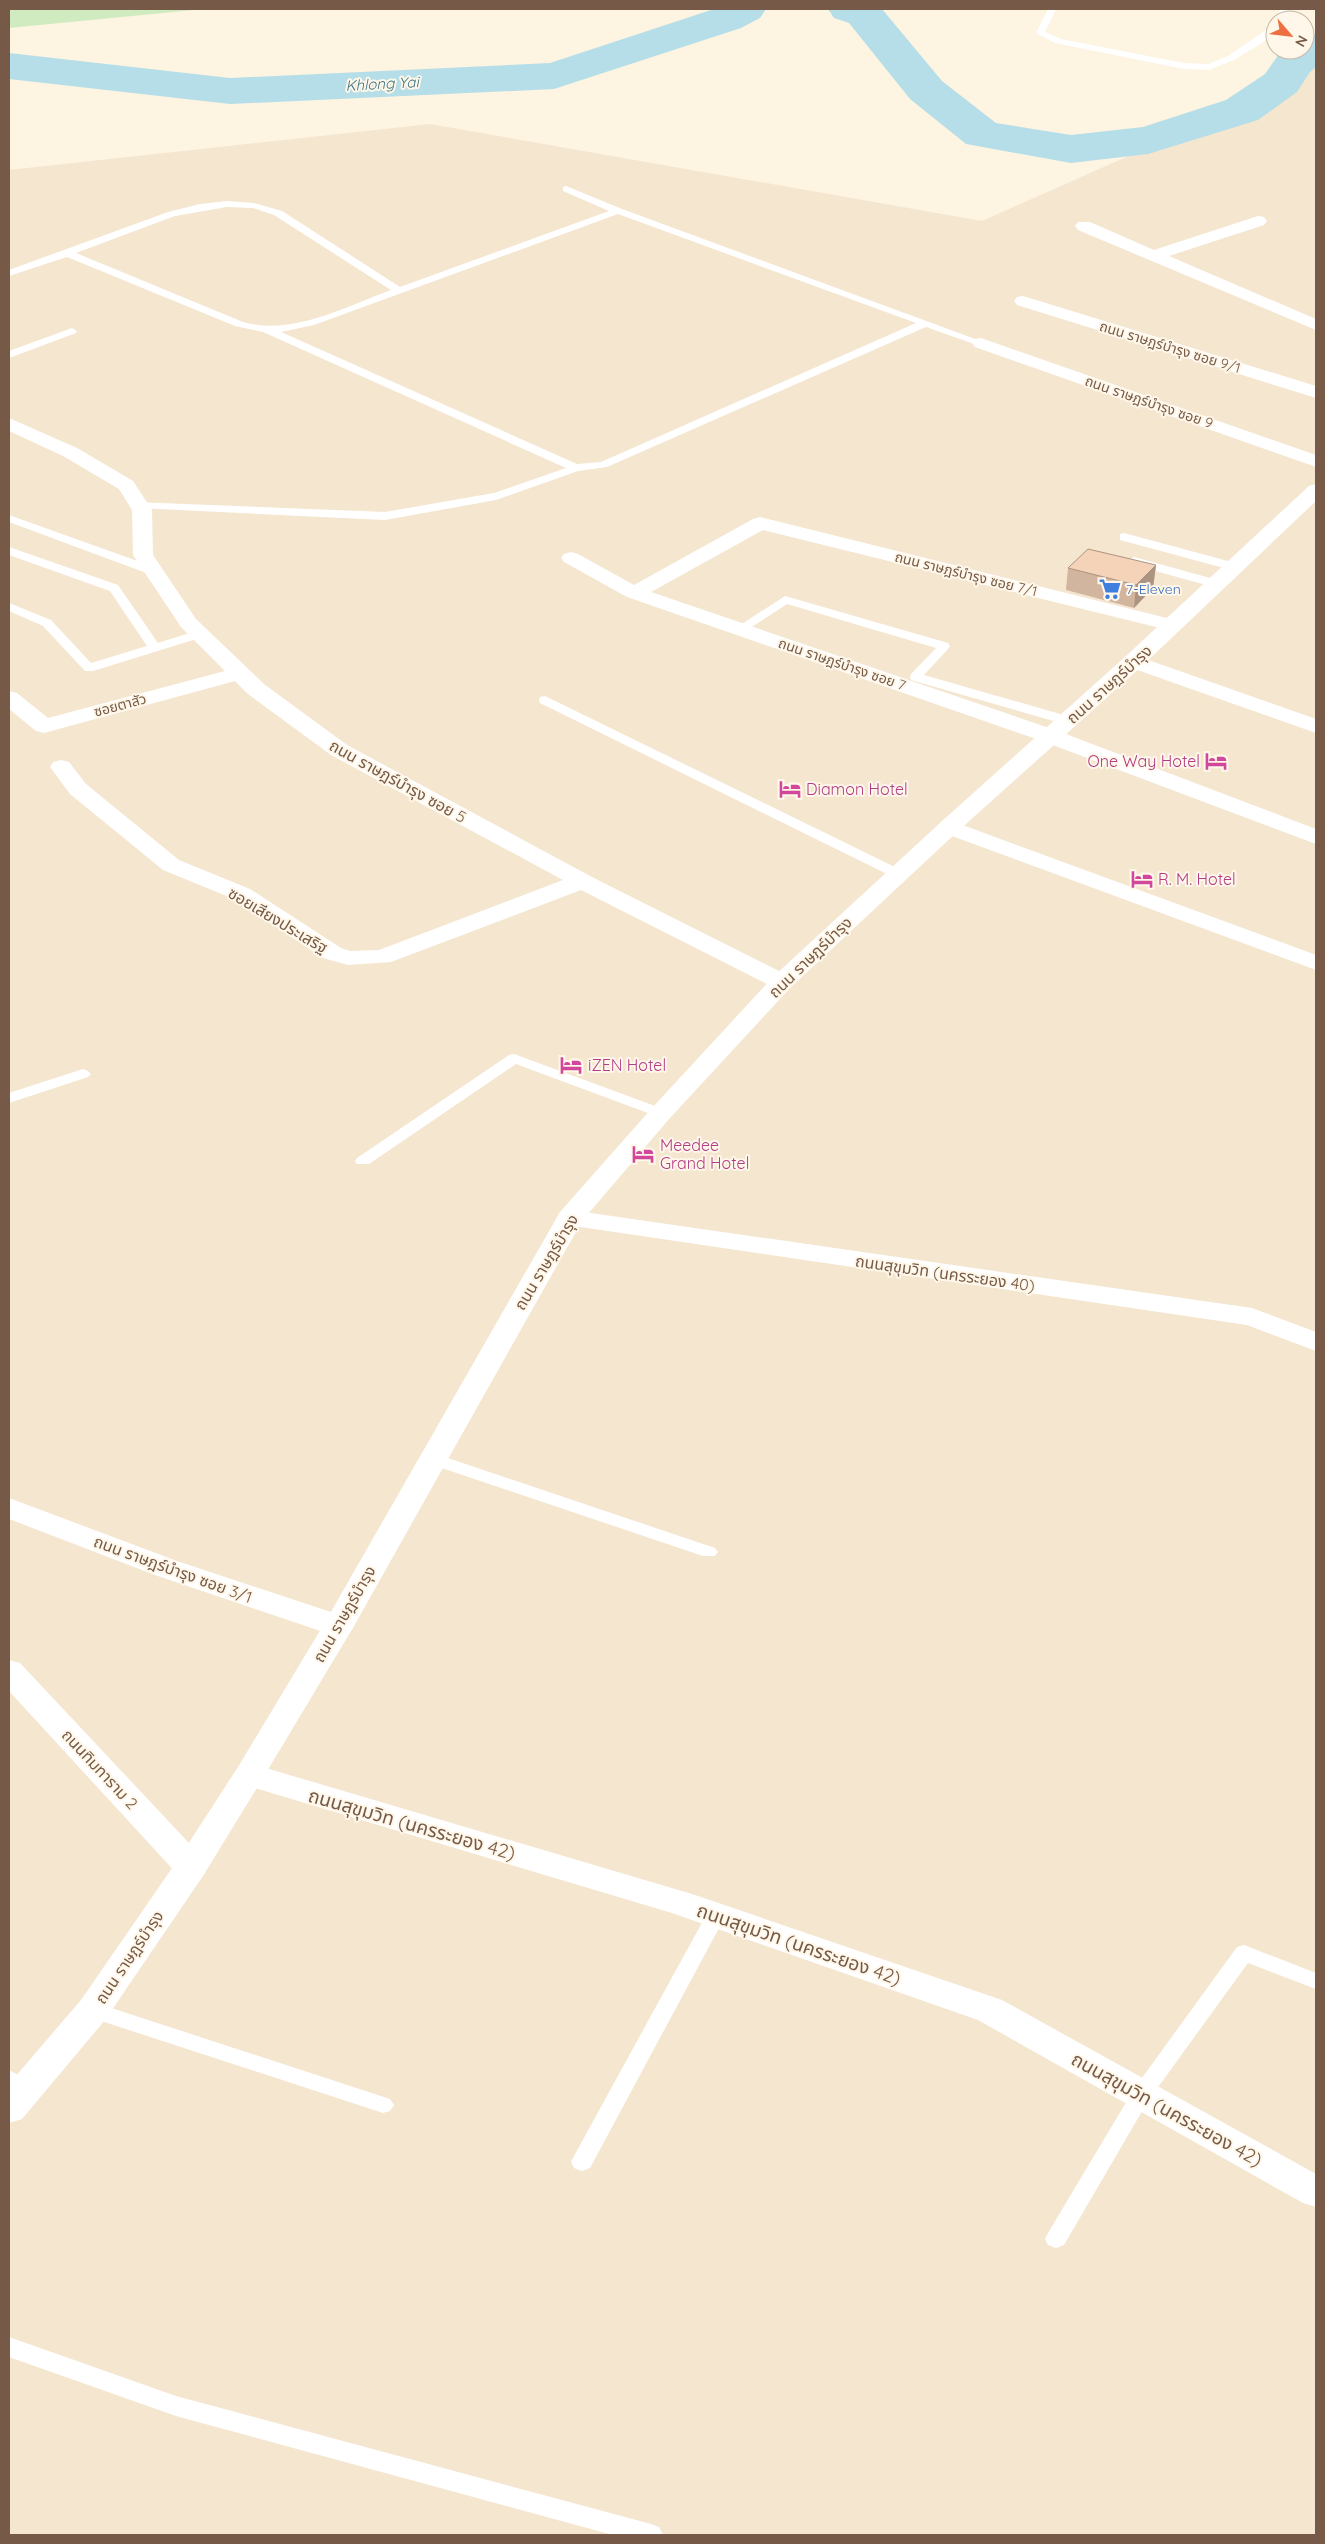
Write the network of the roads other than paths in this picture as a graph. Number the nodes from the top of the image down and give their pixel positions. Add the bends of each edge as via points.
1 (1052, 9) edge
2 (1265, 36) edge
3 (566, 189) dead end
4 (618, 211) junction
5 (1258, 221) dead end
6 (1084, 226) dead end
7 (67, 253) junction
8 (1155, 255) junction
9 (9, 273) edge
10 (400, 290) junction
11 (1023, 301) dead end
12 (925, 323) junction
13 (1316, 325) edge
14 (267, 330) junction
15 (72, 331) dead end
16 (981, 343) joint
17 (9, 355) edge
18 (1316, 392) edge
19 (9, 424) edge
20 (1316, 461) edge
21 (576, 468) junction
22 (1316, 490) edge
23 (140, 507) junction
24 (9, 518) edge
25 (1124, 537) dead end
26 (9, 551) edge
27 (572, 558) dead end
28 (1125, 559) edge
29 (148, 563) junction
30 (1226, 575) junction
31 (634, 593) junction
32 (9, 607) edge
33 (1172, 626) junction
34 (740, 629) junction
35 (199, 634) junction
36 (155, 648) junction
37 (1134, 661) junction
38 (240, 673) junction
39 (9, 698) edge
40 (545, 700) dead end
41 (1316, 726) edge
42 (1060, 729) junction
43 (61, 767) dead end
44 (949, 827) junction
45 (1316, 837) edge
46 (898, 874) junction
47 (582, 881) junction
48 (1316, 963) edge
49 (782, 982) junction
50 (83, 1074) dead end
51 (9, 1098) edge
52 (661, 1113) junction
53 (363, 1162) dead end
54 (570, 1218) junction
55 (1316, 1342) edge
56 (433, 1459) junction
57 (9, 1508) edge
58 (709, 1552) dead end
59 (338, 1626) junction
60 (9, 1671) edge
61 (249, 1776) junction
62 (191, 1867) junction
63 (716, 1915) junction
64 (1316, 1981) edge
65 (93, 2010) junction
66 (18, 2084) edge
67 (1141, 2095) junction
68 (383, 2105) dead end
69 (9, 2110) edge
70 (582, 2162) dead end
71 (1316, 2192) edge
72 (1056, 2240) dead end
73 (9, 2347) edge
74 (651, 2535) edge

1 - 2 lane via 1040,33 1058,41 1184,66 1209,67
3 - 4 lane
4 - 10 lane
4 - 12 lane
5 - 8 street
6 - 8 street
7 - 9 lane
7 - 10 lane via 188,210 245,203 278,213
7 - 14 lane via 239,324
8 - 13 street
10 - 14 lane via 304,325
11 - 18 street, ถนน ราษฎร์บำรุง ซอย 9/1
12 - 16 lane
12 - 21 lane via 603,465
14 - 21 lane
15 - 17 lane
16 - 20 street, ถนน ราษฎร์บำรุง ซอย 9
19 - 23 street via 70,452 126,484
21 - 23 lane via 496,496 385,516
22 - 30 street, ถนน ราษฎร์บำรุง
23 - 29 street
24 - 29 lane
25 - 30 lane
26 - 36 lane via 114,588
27 - 31 street, ถนน ราษฎร์บำรุง ซอย 7
28 - 30 lane
29 - 35 street, ถนน ราษฎร์บำรุง ซอย 5 via 188,623
30 - 33 street, ถนน ราษฎร์บำรุง
31 - 33 street, ถนน ราษฎร์บำรุง ซอย 7/1 via 760,523
31 - 34 street, ถนน ราษฎร์บำรุง ซอย 7
32 - 36 lane via 47,623 89,668
33 - 37 street, ถนน ราษฎร์บำรุง
34 - 42 street, ถนน ราษฎร์บำรุง ซอย 7
34 - 42 lane via 785,600 944,646 916,677
35 - 36 lane
35 - 38 street, ถนน ราษฎร์บำรุง ซอย 5
37 - 41 street
37 - 42 street, ถนน ราษฎร์บำรุง
38 - 39 street, ซอยตาสัว via 44,726
38 - 47 street, ถนน ราษฎร์บำรุง ซอย 5 via 256,689 339,750
40 - 46 lane
42 - 44 street, ถนน ราษฎร์บำรุง
42 - 45 street, ถนน ราษฎร์บำรุง ซอย 7
43 - 47 street, ซอยเสียงประเสริฐ via 78,789 171,866 242,894 332,953 348,958 382,957
44 - 46 street, ถนน ราษฎร์บำรุง
44 - 48 street
46 - 49 street, ถนน ราษฎร์บำรุง
47 - 49 street, ถนน ราษฎร์บำรุง ซอย 5
49 - 52 street, ถนน ราษฎร์บำรุง
50 - 51 lane
52 - 53 lane via 514,1058
52 - 54 street, ถนน ราษฎร์บำรุง
54 - 55 street, ถนนสุขุมวิท (นครระยอง 40) via 1252,1317
54 - 56 street, ถนน ราษฎร์บำรุง
56 - 58 lane
56 - 59 street, ถนน ราษฎร์บำรุง
57 - 59 street, ถนน ราษฎร์บำรุง ซอย 3/1 via 166,1568
59 - 61 street, ถนน ราษฎร์บำรุง
60 - 62 street, ถนนทิมทาราม 2
61 - 62 street, ถนน ราษฎร์บำรุง
61 - 63 street, ถนนสุขุมวิท (นครระยอง 42)
62 - 65 street, ถนน ราษฎร์บำรุง
63 - 67 street, ถนนสุขุมวิท (นครระยอง 42) via 990,2010
63 - 70 lane
64 - 67 lane via 1244,1953
65 - 66 street, ถนน ราษฎร์บำรุง
65 - 68 lane
66 - 69 street, ถนน ราษฎร์บำรุง
67 - 71 street, ถนนสุขุมวิท (นครระยอง 42)
67 - 72 lane
73 - 74 lane via 176,2406

